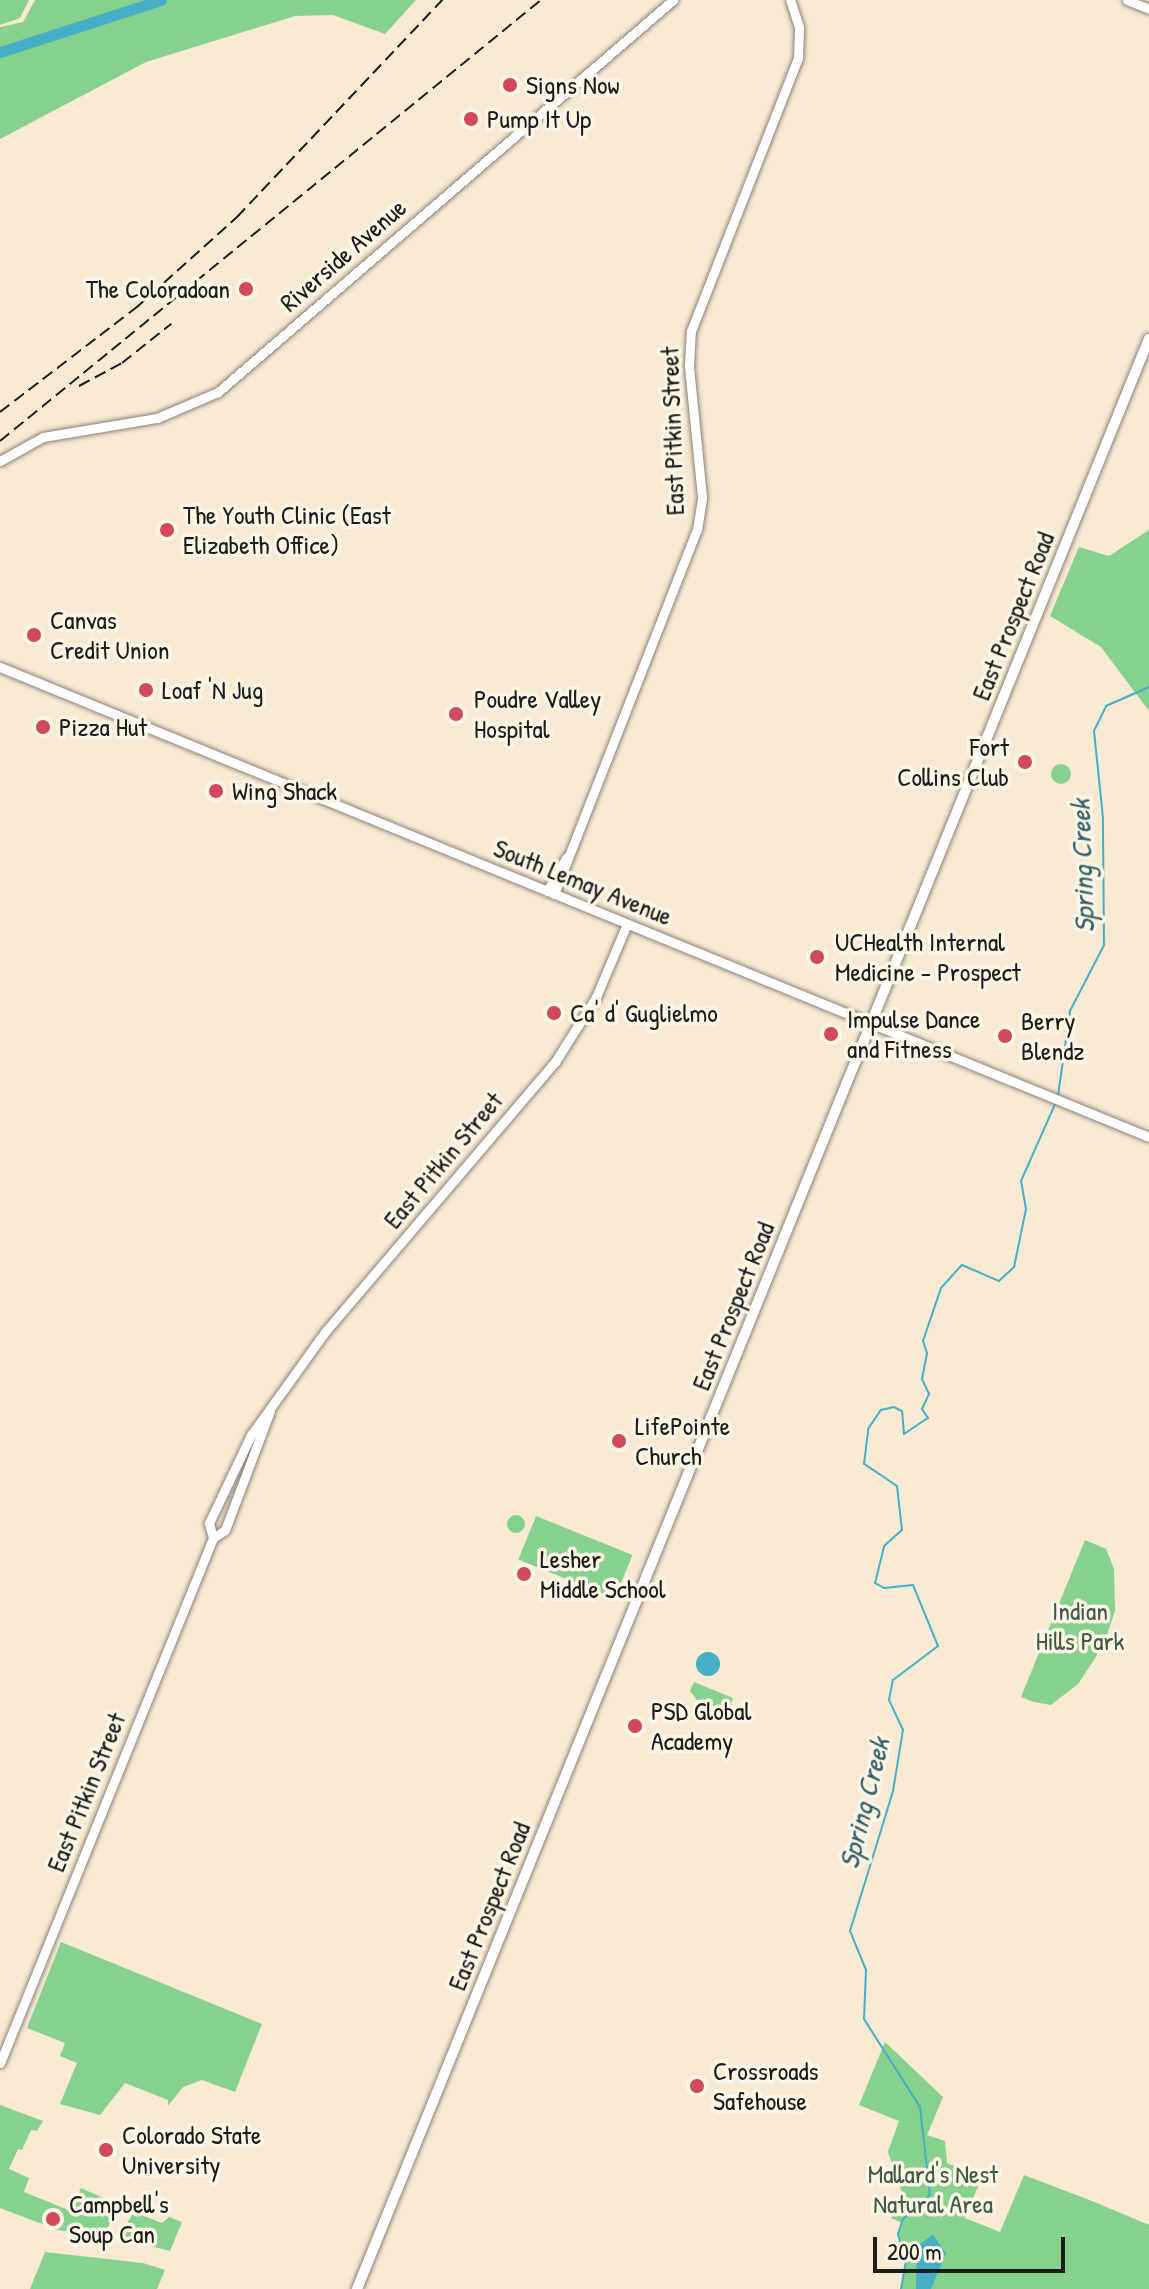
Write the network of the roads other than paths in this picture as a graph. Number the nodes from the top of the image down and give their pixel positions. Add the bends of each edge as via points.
1 (673, 0) edge
2 (790, 0) edge
3 (1127, 0) edge
4 (1149, 9) edge
5 (1149, 339) edge
6 (0, 461) edge
7 (0, 667) edge
8 (550, 892) junction
9 (627, 924) junction
10 (872, 1024) junction
11 (1149, 1137) edge
12 (270, 1411) junction
13 (213, 1538) junction
14 (0, 2063) edge
15 (357, 2289) edge

1 - 6 street, Riverside Avenue via 218,392 157,418 43,437
2 - 8 street, East Pitkin Street via 799,27 798,58 691,331 689,366 702,497 697,530
3 - 4 street
5 - 10 main road, East Prospect Road
7 - 8 street, South Lemay Avenue
8 - 9 street, South Lemay Avenue
9 - 10 street, South Lemay Avenue
9 - 12 street, East Pitkin Street via 596,997 555,1062 325,1332
10 - 11 street, South Lemay Avenue
10 - 15 main road, East Prospect Road
12 - 13 street, East Pitkin Street via 225,1530
12 - 13 street, East Pitkin Street via 232,1471 209,1523
13 - 14 street, East Pitkin Street

